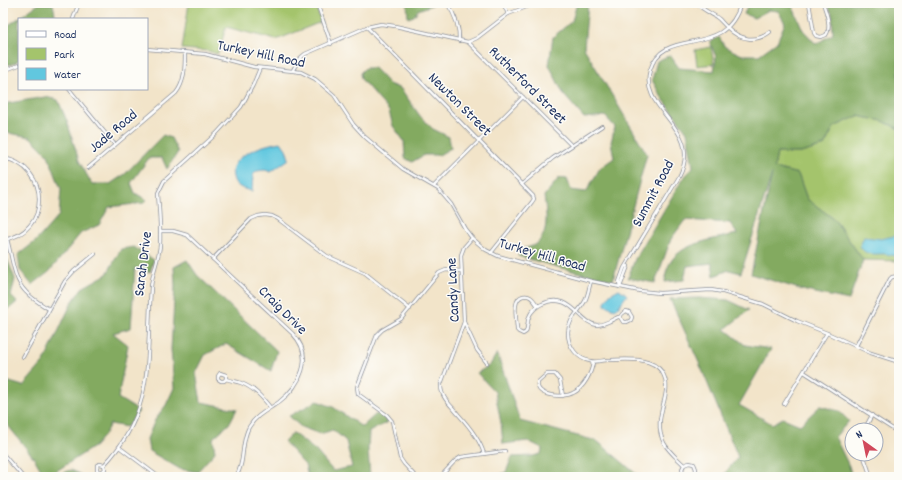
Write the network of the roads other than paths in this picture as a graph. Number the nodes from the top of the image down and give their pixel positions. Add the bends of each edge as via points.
1 (79, 3) edge
2 (317, 3) edge
3 (447, 3) edge
4 (503, 3) edge
5 (537, 3) edge
6 (696, 3) edge
7 (741, 3) edge
8 (809, 3) edge
9 (823, 3) edge
10 (508, 14) junction
11 (73, 18) edge
12 (367, 27) junction
13 (727, 28) junction
14 (770, 32) dead end
15 (459, 41) junction
16 (468, 42) junction
17 (331, 44) junction
18 (148, 49) edge
19 (185, 52) junction
20 (18, 65) edge
21 (260, 68) junction
22 (293, 70) junction
23 (3, 71) edge
24 (70, 90) edge
25 (523, 97) junction
26 (602, 126) dead end
27 (479, 140) junction
28 (115, 145) junction
29 (571, 145) junction
30 (3, 158) edge
31 (88, 168) dead end
32 (522, 184) junction
33 (434, 186) junction
34 (160, 231) junction
35 (472, 238) junction
36 (7, 239) junction
37 (3, 240) edge
38 (491, 253) junction
39 (95, 254) dead end
40 (213, 259) junction
41 (461, 271) junction
42 (899, 276) edge
43 (591, 281) junction
44 (620, 287) junction
45 (538, 306) junction
46 (49, 309) junction
47 (410, 309) junction
48 (578, 311) junction
49 (620, 317) junction
50 (464, 322) junction
51 (827, 333) junction
52 (856, 346) junction
53 (22, 357) dead end
54 (487, 362) dead end
55 (593, 362) junction
56 (899, 362) edge
57 (804, 372) junction
58 (226, 379) dead end
59 (563, 396) junction
60 (784, 404) dead end
61 (270, 408) junction
62 (872, 415) junction
63 (868, 422) edge
64 (899, 422) edge
65 (895, 430) junction
66 (899, 433) edge
67 (119, 447) junction
68 (505, 451) dead end
69 (3, 454) edge
70 (484, 454) junction
71 (865, 462) edge
72 (104, 465) dead end
73 (684, 465) junction
74 (23, 477) edge
75 (158, 477) edge
76 (236, 477) edge
77 (416, 477) edge
78 (440, 477) edge
79 (871, 477) edge

1 - 11 street
2 - 17 street
3 - 15 street via 458,25
4 - 10 street
5 - 10 street
6 - 13 street via 720,19
7 - 13 street
8 - 9 street via 814,33 821,37 828,31 828,19
10 - 16 street via 478,38
12 - 15 street via 388,25
12 - 17 street
12 - 27 street, Newton Street
13 - 14 street via 738,36 750,40
13 - 44 street, Summit Road via 708,38 669,47 652,65 649,78 651,94 680,135 685,150 684,164 679,177 624,268 619,282
15 - 16 street
16 - 25 street, Rutherford Street
17 - 22 street via 302,56
18 - 19 street, Turkey Hill Road
19 - 21 street, Turkey Hill Road via 205,54
19 - 28 street, Jade Road via 183,81 180,88
20 - 23 street
21 - 22 street, Turkey Hill Road
21 - 34 street, Sarah Drive via 241,107 216,134 164,181 158,193
22 - 33 street, Turkey Hill Road via 321,83 334,94 358,130 374,146 403,169
24 - 28 street
25 - 27 street
25 - 29 street, Rutherford Street
26 - 29 street
27 - 32 street, Newton Street
27 - 33 street
28 - 31 street, Jade Road
29 - 32 street
30 - 36 street via 26,169 35,180 39,195 38,209 32,223 21,233
32 - 38 street, Newton Street via 534,199
33 - 35 street, Turkey Hill Road via 451,204
34 - 40 street, Craig Drive via 187,235
34 - 67 street, Sarah Drive via 159,252 151,284 144,390 136,417
35 - 38 street, Turkey Hill Road
35 - 41 street, Candy Lane via 461,255
36 - 37 street
36 - 46 street via 20,284 26,293
38 - 43 street, Turkey Hill Road via 512,261
39 - 46 street via 69,276
40 - 47 street via 251,219 272,216 327,256 365,273
40 - 61 street, Craig Drive via 293,334 303,349 301,377 283,399
41 - 47 street via 446,270 440,273
41 - 50 street, Candy Lane
42 - 52 street via 890,279
43 - 44 street, Turkey Hill Road
43 - 48 street via 586,300
44 - 51 street, Turkey Hill Road via 656,293 717,290 763,304
45 - 45 street via 529,317 526,332 519,332 516,306 518,299 528,296
45 - 48 street via 556,301
46 - 53 street
47 - 77 street via 401,319 378,335 357,388 358,394 392,421 400,458
48 - 49 street via 597,325
48 - 55 street via 568,327 569,342 574,351
49 - 49 street via 626,322 630,321 632,316 626,311
50 - 54 street, Candy Lane via 477,350
50 - 70 street via 441,388 447,401 480,442
51 - 52 street, Turkey Hill Road
51 - 57 street
52 - 56 street, Turkey Hill Road via 877,356
55 - 59 street via 591,372 580,389
55 - 73 street via 642,360 652,363 660,370 667,386 660,418 661,434 669,450
57 - 60 street
57 - 62 street
58 - 61 street via 250,387
59 - 59 street via 541,391 537,386 538,382 547,374 555,374 560,380
61 - 76 street, Craig Drive via 257,417 247,431 242,465
62 - 63 street
62 - 65 street
64 - 65 street
65 - 66 street
67 - 72 street, Sarah Drive
67 - 75 street
68 - 70 street
69 - 74 street
70 - 78 street via 461,457
71 - 79 street
73 - 73 street via 684,474 690,477 695,474 694,464

